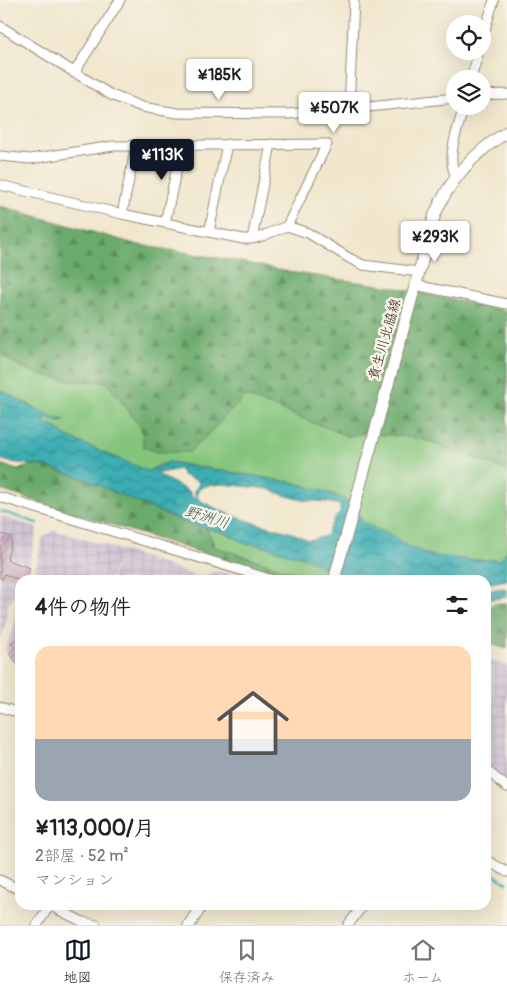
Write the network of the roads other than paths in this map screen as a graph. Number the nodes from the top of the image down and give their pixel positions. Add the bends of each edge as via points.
1 (120, 0) edge
2 (354, 0) edge
3 (494, 0) edge
4 (490, 15) edge
5 (0, 26) edge
6 (74, 73) junction
7 (507, 94) edge
8 (491, 95) edge
9 (446, 99) edge
10 (349, 109) junction
11 (462, 115) edge
12 (504, 137) edge
13 (182, 144) junction
14 (227, 144) junction
15 (270, 144) junction
16 (136, 146) junction
17 (0, 156) edge
18 (456, 176) junction
19 (0, 185) edge
20 (122, 214) junction
21 (165, 223) junction
22 (287, 226) junction
23 (209, 232) junction
24 (252, 239) junction
25 (419, 272) junction
26 (415, 285) junction
27 (507, 304) edge
28 (0, 496) edge
29 (257, 575) edge
30 (335, 575) edge
31 (0, 707) edge
32 (15, 712) edge
33 (491, 774) edge
34 (507, 787) edge
35 (491, 863) edge
36 (507, 872) edge
37 (0, 880) edge
38 (15, 888) edge
39 (47, 910) edge
40 (60, 910) edge
41 (199, 910) edge
42 (359, 910) edge
43 (37, 925) edge
44 (96, 925) edge
45 (189, 925) edge
46 (348, 925) edge

1 - 6 street
2 - 10 street
3 - 4 street
5 - 6 street
6 - 10 street via 111,95 142,107 177,113 287,114
7 - 8 street
9 - 10 street
11 - 18 street via 452,156 452,170
12 - 18 main road, 貴生川北脇線 via 484,148
13 - 14 street
13 - 16 street
13 - 21 street
14 - 15 street
14 - 23 street
15 - 22 street via 327,144
15 - 24 street
16 - 17 street via 113,146 30,159
16 - 20 street
18 - 25 main road, 貴生川北脇線 via 435,214
19 - 20 street
20 - 21 street
21 - 23 street
22 - 24 street
22 - 25 street via 308,233 363,265
23 - 24 street
25 - 26 main road, 貴生川北脇線
26 - 27 street
26 - 30 main road, 貴生川北脇線
28 - 29 street
31 - 32 street
33 - 34 street
35 - 36 street
37 - 38 street
39 - 43 street
40 - 44 street
41 - 45 main road
42 - 46 street

